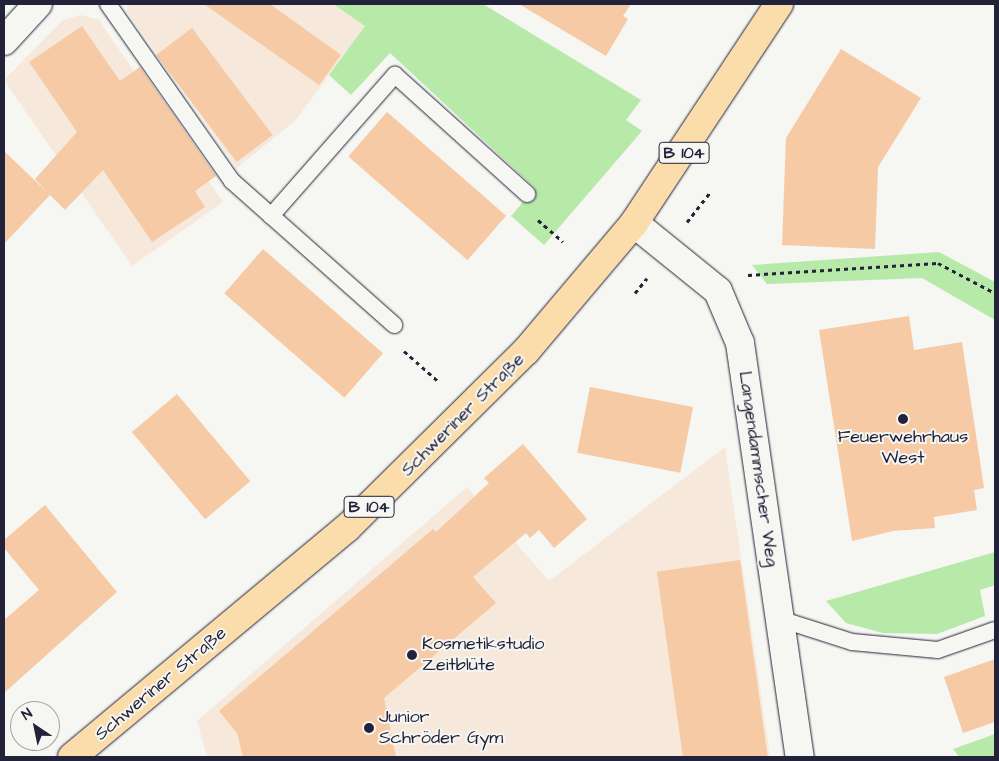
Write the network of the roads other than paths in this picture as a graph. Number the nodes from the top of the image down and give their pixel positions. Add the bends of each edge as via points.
1 (38, 4) edge
2 (108, 4) edge
3 (779, 4) edge
4 (4, 41) edge
5 (528, 194) dead end
6 (271, 216) junction
7 (634, 223) junction
8 (394, 325) road end
9 (780, 619) junction
10 (995, 630) edge
11 (72, 757) edge
12 (800, 757) edge

1 - 4 street
2 - 6 lane via 232,181
3 - 7 main road, Schweriner Straße / B 104
5 - 6 lane via 395,75
6 - 8 lane
7 - 9 street, Langendammscher Weg via 718,291 735,330
7 - 11 main road, Schweriner Straße / B 104 via 526,351 420,460 347,528
9 - 10 lane via 852,642 938,650
9 - 12 street, Langendammscher Weg

